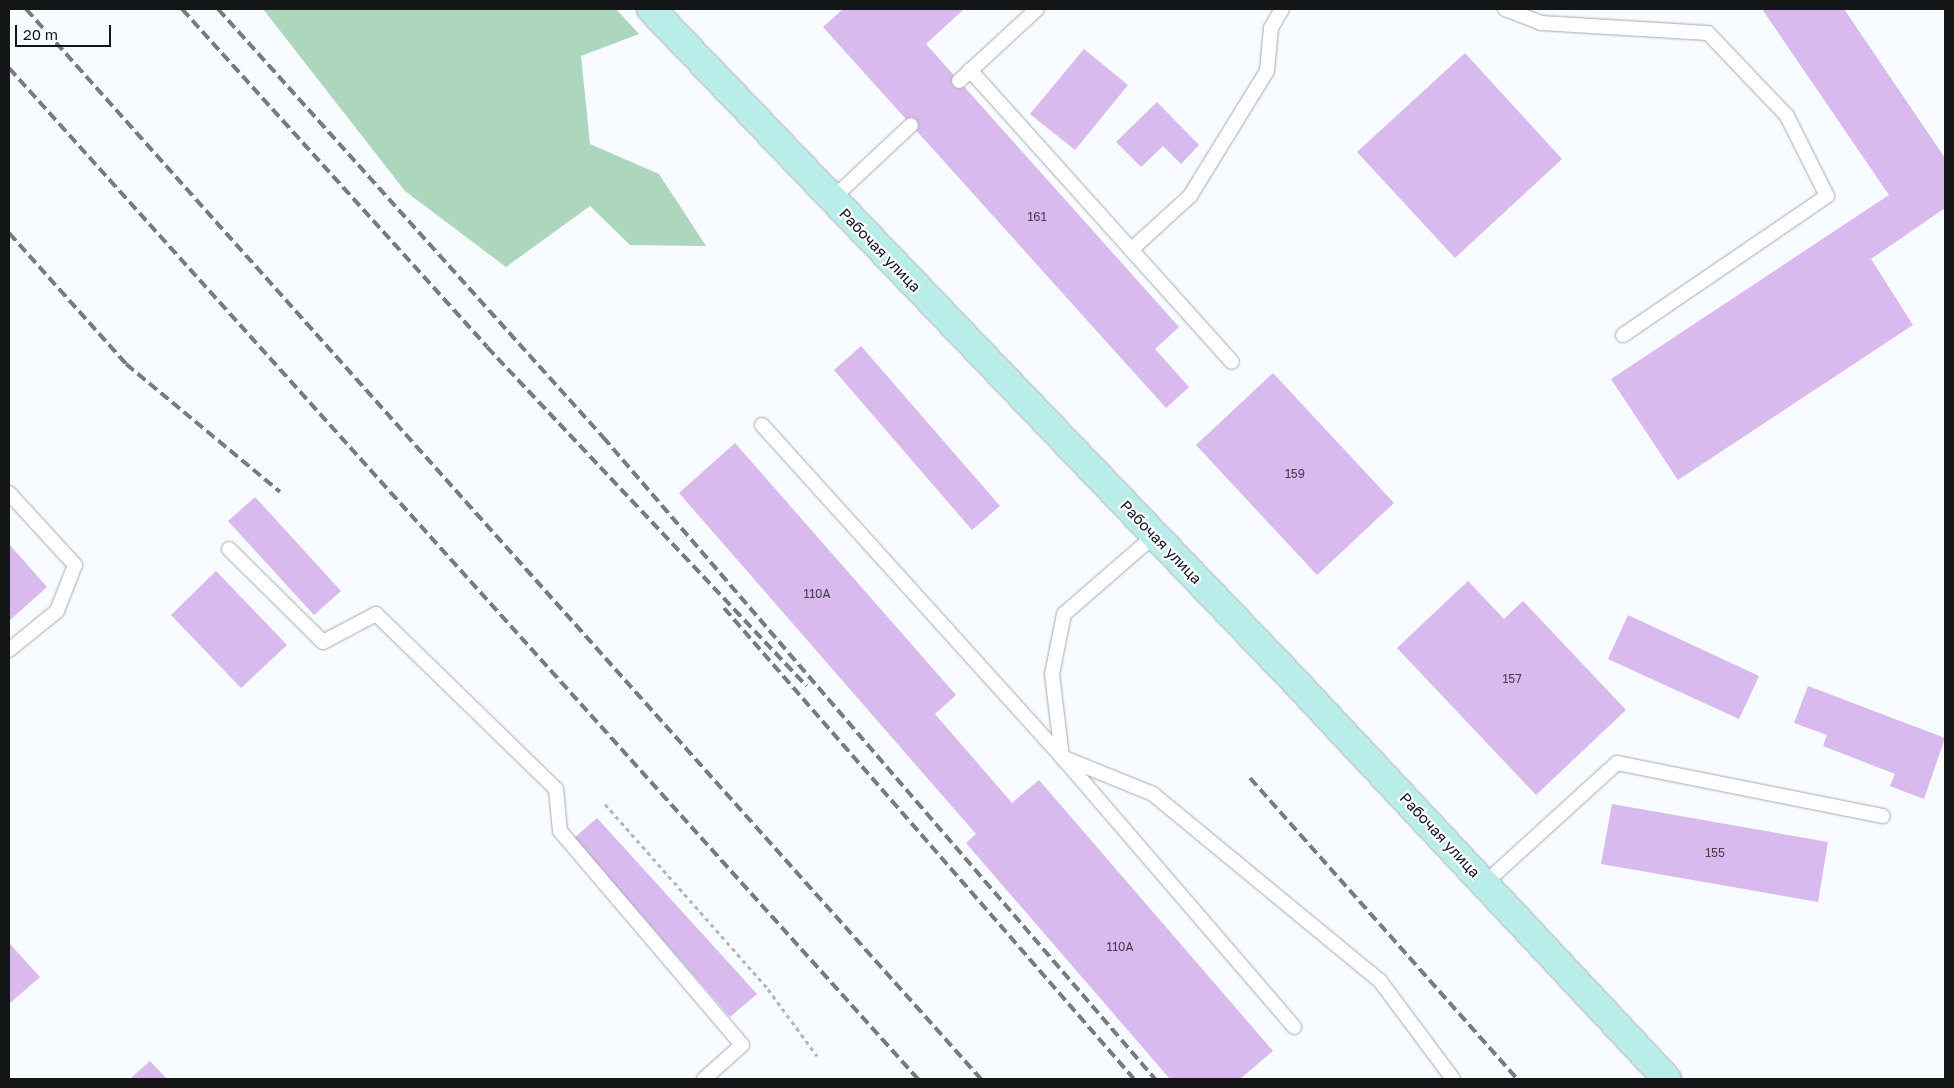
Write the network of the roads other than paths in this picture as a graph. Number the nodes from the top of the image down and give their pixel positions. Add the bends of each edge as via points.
1 (651, 9) edge
2 (1037, 9) edge
3 (1282, 9) edge
4 (1505, 9) edge
5 (970, 70) junction
6 (959, 81) dead end
7 (911, 125) dead end
8 (832, 199) junction
9 (1133, 248) junction
10 (1623, 334) dead end
11 (1232, 362) dead end
12 (762, 425) dead end
13 (9, 493) edge
14 (1155, 536) junction
15 (229, 549) dead end
16 (9, 650) edge
17 (1062, 757) junction
18 (1883, 816) dead end
19 (1485, 884) junction
20 (1294, 1027) dead end
21 (704, 1079) edge
22 (1453, 1079) edge
23 (1666, 1079) edge

1 - 8 street, Рабочая улица
2 - 5 lane
3 - 9 lane via 1271,28 1267,71 1190,196
4 - 10 lane via 1541,23 1708,33 1787,116 1827,196
5 - 6 lane
5 - 9 lane
7 - 8 lane
8 - 14 street, Рабочая улица
9 - 11 lane
12 - 17 lane
13 - 16 lane via 75,565 57,611
14 - 17 lane via 1064,614 1052,674
14 - 19 street, Рабочая улица
15 - 21 lane via 323,642 376,614 556,789 560,831 742,1045
17 - 20 lane
17 - 22 lane via 1153,794 1380,981
18 - 19 lane via 1617,763
19 - 23 street, Рабочая улица

